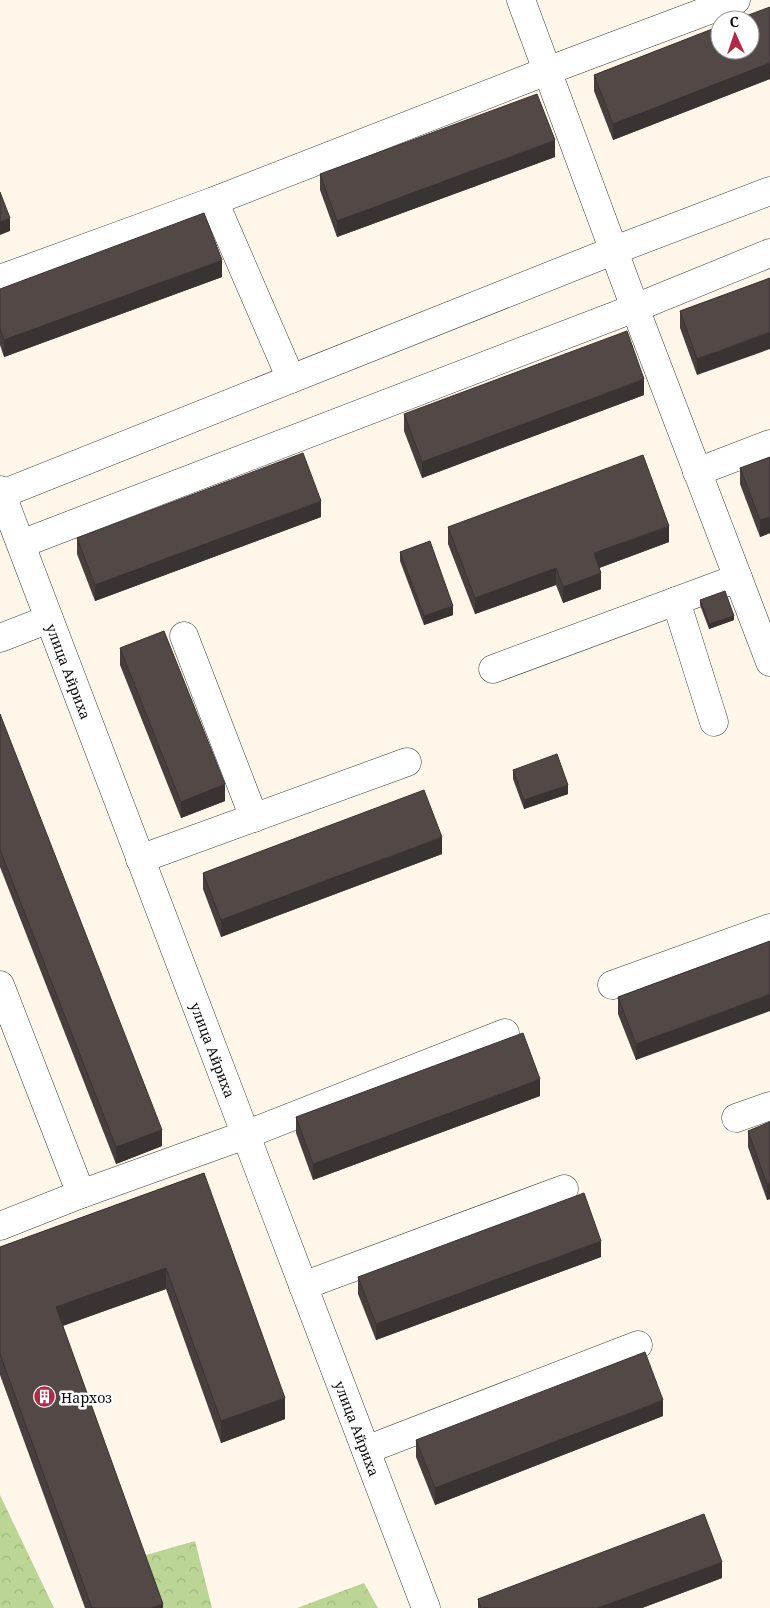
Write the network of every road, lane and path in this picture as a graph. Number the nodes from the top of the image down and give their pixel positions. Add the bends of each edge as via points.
1 (521, 0) edge
2 (736, 0) edge
3 (547, 71) junction
4 (770, 191) edge
5 (214, 201) junction
6 (615, 250) junction
7 (770, 253) edge
8 (0, 279) edge
9 (635, 308) junction
10 (291, 379) junction
11 (770, 444) edge
12 (698, 472) junction
13 (1, 492) edge
14 (21, 544) junction
15 (738, 578) junction
16 (676, 601) junction
17 (50, 619) junction
18 (763, 624) edge
19 (184, 636) dead end
20 (0, 638) edge
21 (770, 662) edge
22 (493, 669) dead end
23 (714, 722) dead end
24 (407, 762) dead end
25 (254, 818) junction
26 (140, 858) junction
27 (770, 928) edge
28 (0, 985) edge
29 (612, 985) dead end
30 (505, 1033) dead end
31 (770, 1106) edge
32 (736, 1118) dead end
33 (245, 1134) junction
34 (564, 1189) dead end
35 (81, 1194) junction
36 (0, 1226) edge
37 (303, 1286) junction
38 (638, 1345) dead end
39 (366, 1450) junction
40 (426, 1608) edge

1 - 3 street
2 - 3 street
3 - 5 street
3 - 6 street
4 - 6 street
5 - 8 street
5 - 10 street
6 - 9 street
6 - 10 street
7 - 9 street
9 - 12 street
9 - 14 street
10 - 13 street
11 - 12 street
12 - 15 street
13 - 14 street, улица Айриха
14 - 17 street, улица Айриха
15 - 16 street
15 - 18 street
16 - 22 street
16 - 23 street
17 - 20 street
17 - 26 street, улица Айриха
18 - 21 street
19 - 25 street
24 - 25 street
25 - 26 street
26 - 33 street, улица Айриха
27 - 29 street
28 - 35 street
30 - 33 street
31 - 32 street
33 - 35 street
33 - 37 street, улица Айриха
34 - 37 street
35 - 36 street
37 - 39 street, улица Айриха
38 - 39 street
39 - 40 street, улица Айриха

